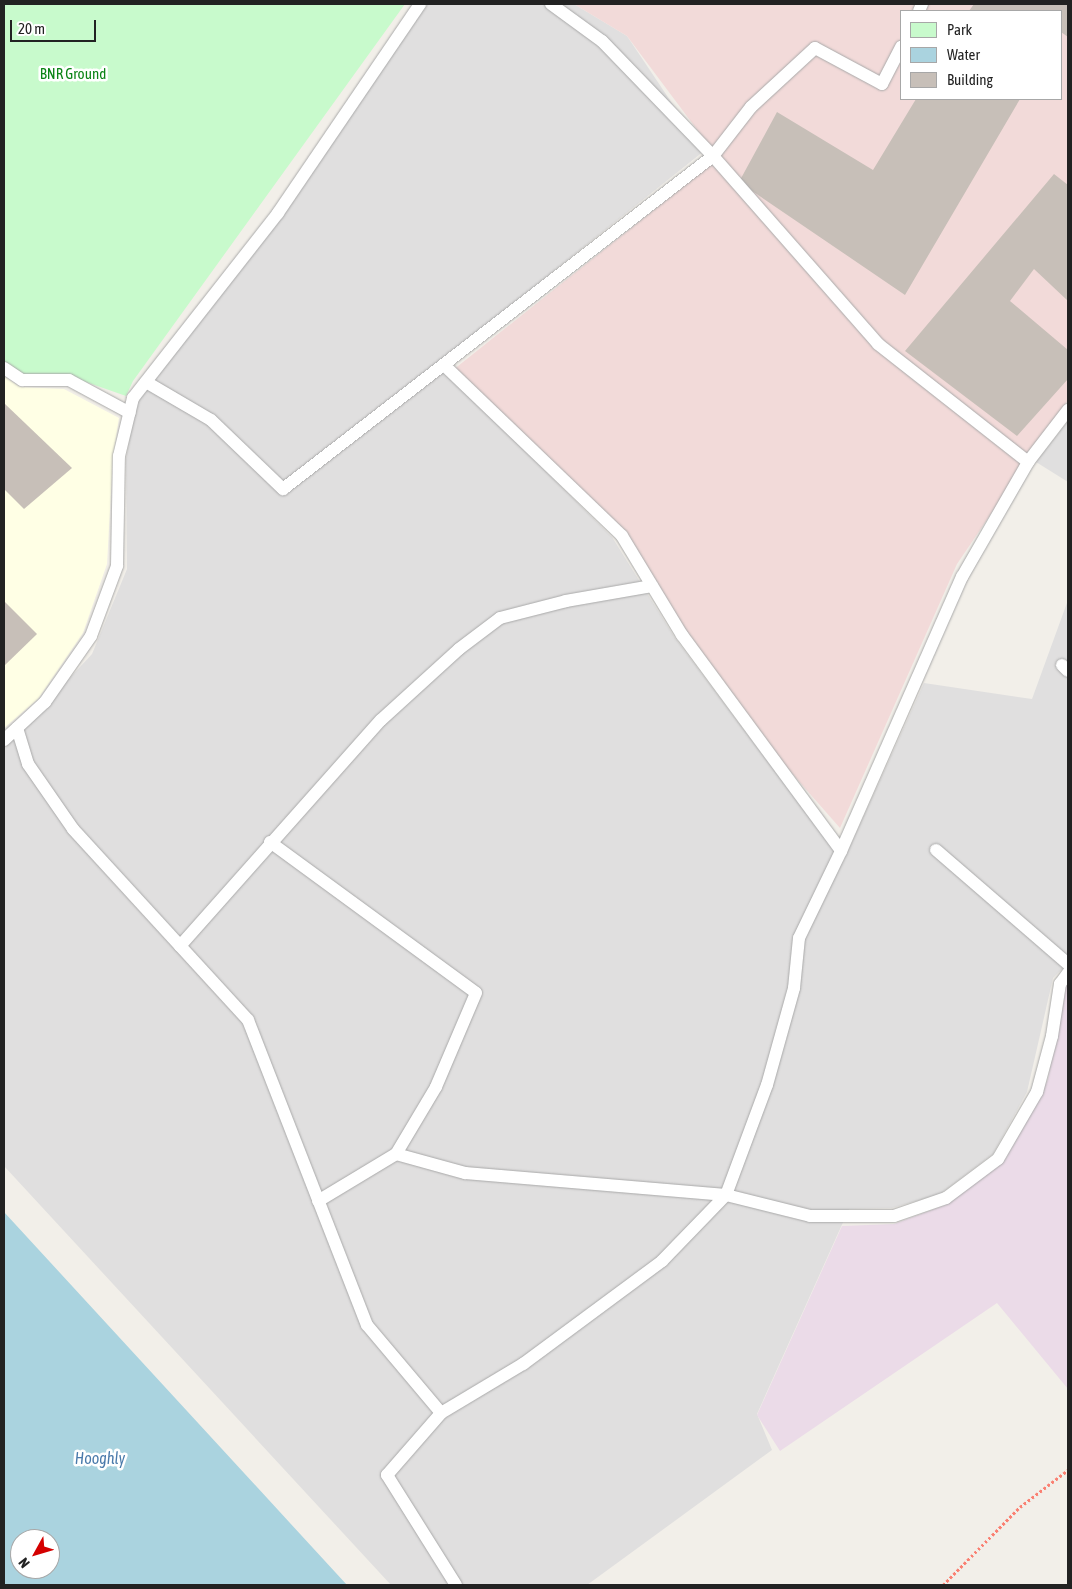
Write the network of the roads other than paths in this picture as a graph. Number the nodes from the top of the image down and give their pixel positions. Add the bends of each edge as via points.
1 (420, 4) edge
2 (551, 4) edge
3 (900, 49) edge
4 (713, 156) junction
5 (445, 366) junction
6 (4, 368) edge
7 (146, 382) junction
8 (1068, 410) edge
9 (130, 413) junction
10 (1028, 462) junction
11 (652, 586) junction
12 (17, 728) junction
13 (4, 740) edge
14 (270, 842) junction
15 (936, 850) dead end
16 (841, 851) junction
17 (180, 946) junction
18 (1068, 964) edge
19 (1068, 973) edge
20 (396, 1154) junction
21 (726, 1195) junction
22 (318, 1201) junction
23 (441, 1413) junction
24 (456, 1585) edge

1 - 7 lane via 278,213
2 - 4 lane via 602,41
3 - 4 lane via 882,84 815,48 751,107
4 - 5 lane
4 - 10 lane via 878,344
5 - 7 lane via 283,489 211,420
5 - 11 lane via 622,536
6 - 9 lane via 22,380 69,380
7 - 9 lane via 133,398
8 - 10 lane
9 - 12 lane via 119,456 117,566 91,636 45,702
10 - 16 lane via 962,577
11 - 14 lane via 566,601 500,618 459,649 381,720
11 - 16 lane via 682,635
12 - 13 lane
12 - 17 lane via 28,764 73,829
14 - 17 lane
14 - 20 lane via 476,993 436,1087
15 - 18 lane
16 - 21 lane via 799,938 794,988 767,1085
17 - 22 lane via 248,1020
19 - 21 lane via 1060,984 1052,1036 1037,1092 998,1159 946,1198 894,1216 810,1216
20 - 21 lane via 465,1173
20 - 22 lane
21 - 23 lane via 662,1261 523,1364
22 - 23 lane via 367,1325
23 - 24 lane via 387,1475

